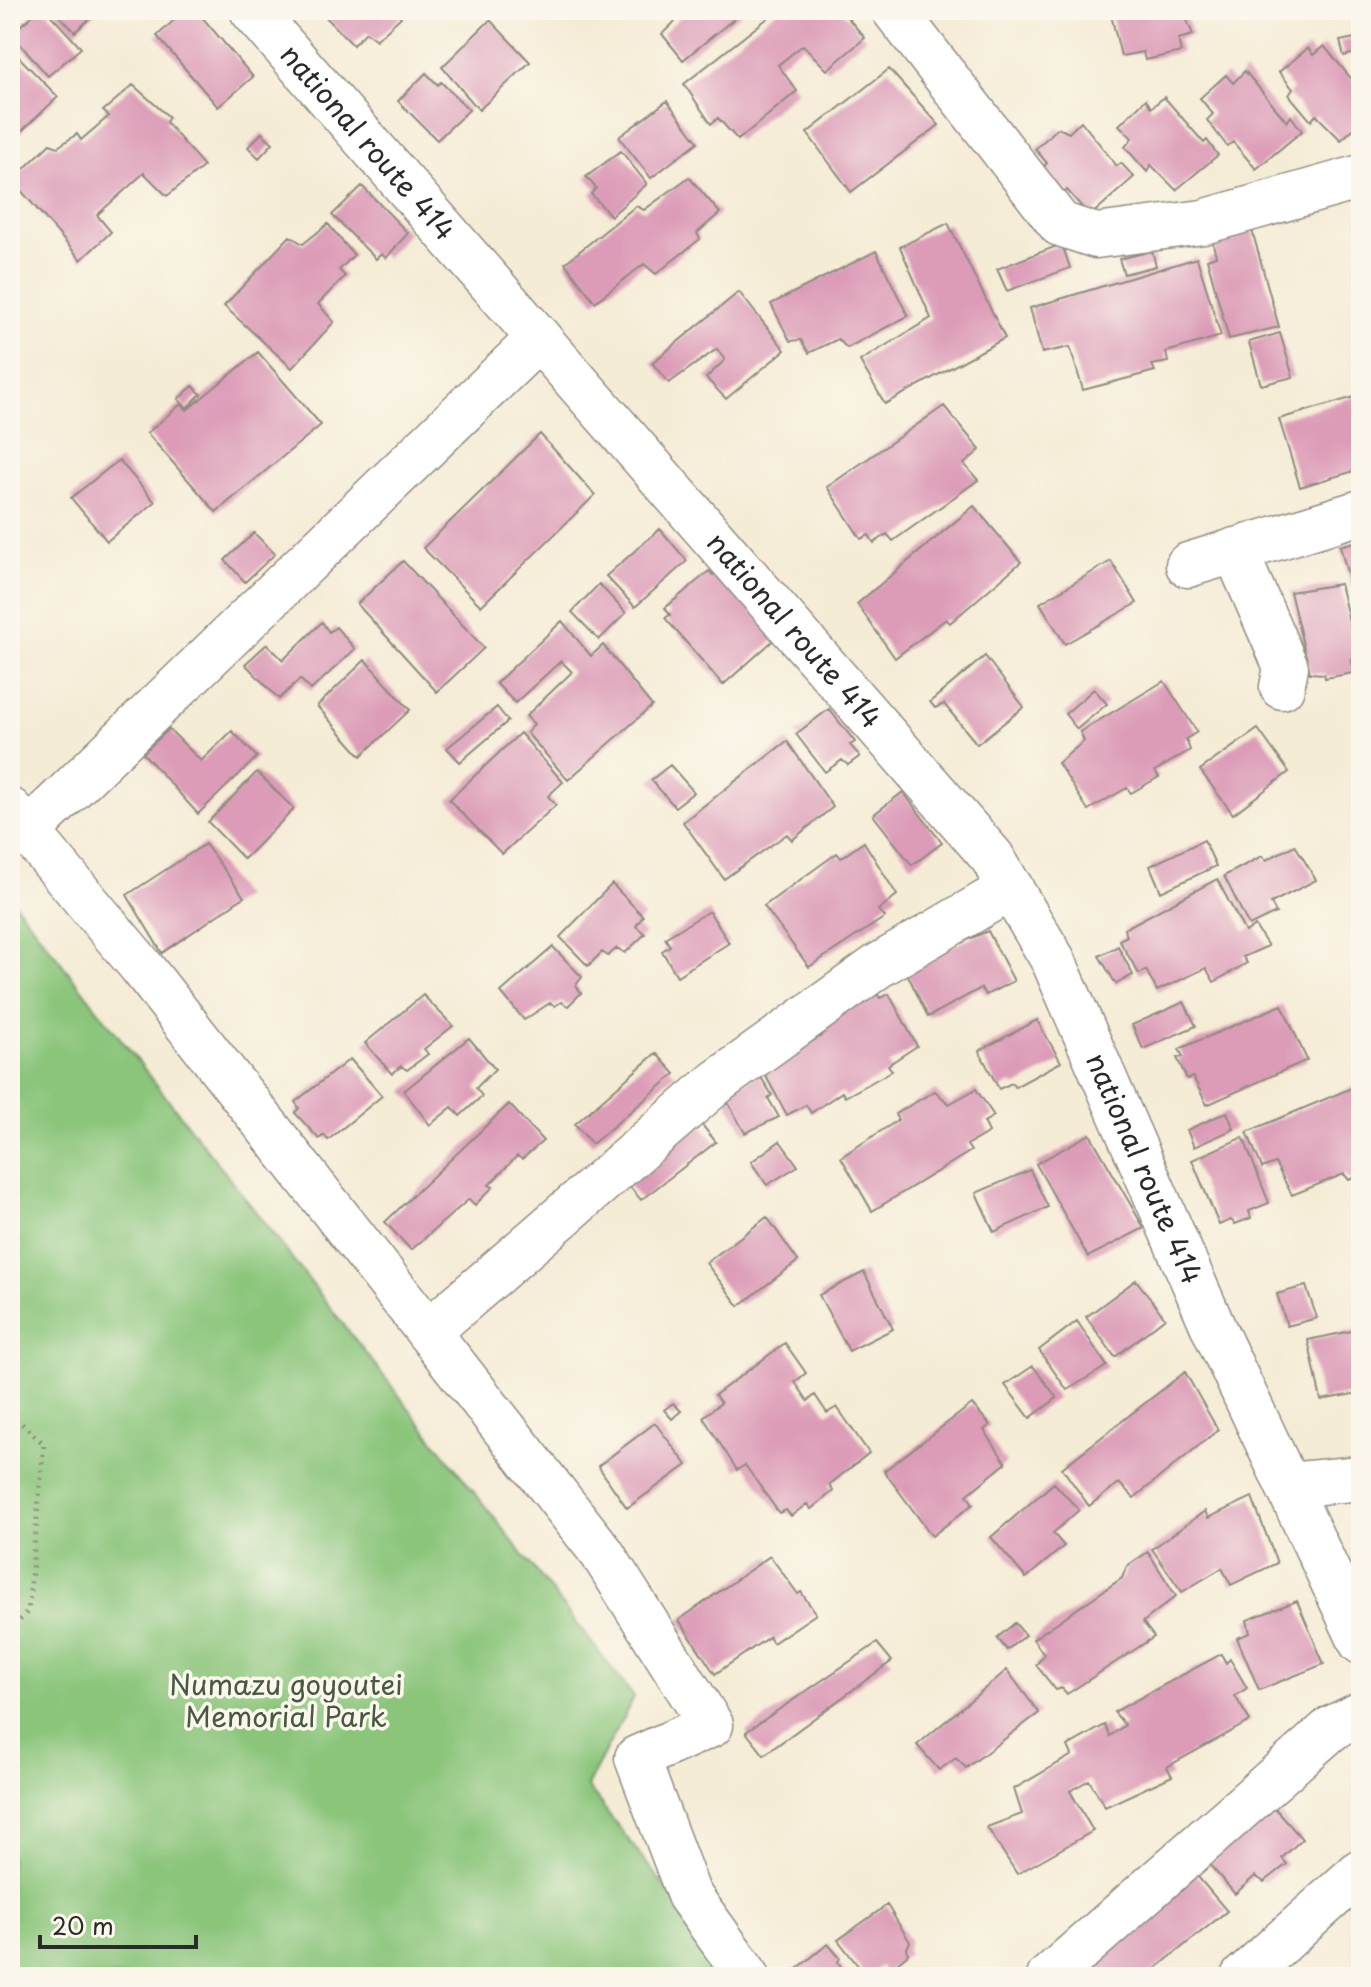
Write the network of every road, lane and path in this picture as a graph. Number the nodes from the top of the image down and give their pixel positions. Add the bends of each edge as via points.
1 (894, 10) edge
2 (255, 11) edge
3 (1361, 177) edge
4 (539, 338) junction
5 (1361, 512) edge
6 (1235, 550) junction
7 (1188, 565) dead end
8 (1282, 687) dead end
9 (19, 821) edge
10 (1011, 888) junction
11 (428, 1332) junction
12 (10, 1413) edge
13 (1361, 1478) edge
14 (1288, 1485) junction
15 (10, 1631) edge
16 (1361, 1642) edge
17 (1361, 1714) edge
18 (1361, 1871) edge
19 (748, 1977) edge
20 (1049, 1977) edge
21 (1243, 1977) edge

1 - 3 main road via 1060,224 1096,236 1203,222
2 - 4 main road, national route 414
4 - 9 main road
4 - 10 main road, national route 414 via 992,857
5 - 6 main road
6 - 7 main road
6 - 8 main road via 1286,667
9 - 11 main road via 140,965
10 - 11 main road via 878,966 717,1082
10 - 14 main road, national route 414 via 1053,960
11 - 19 main road via 602,1553 711,1725 637,1758 689,1895
12 - 15 path via 44,1444 28,1611
13 - 14 main road
14 - 16 main road, national route 414
17 - 20 main road via 1332,1728
18 - 21 main road

